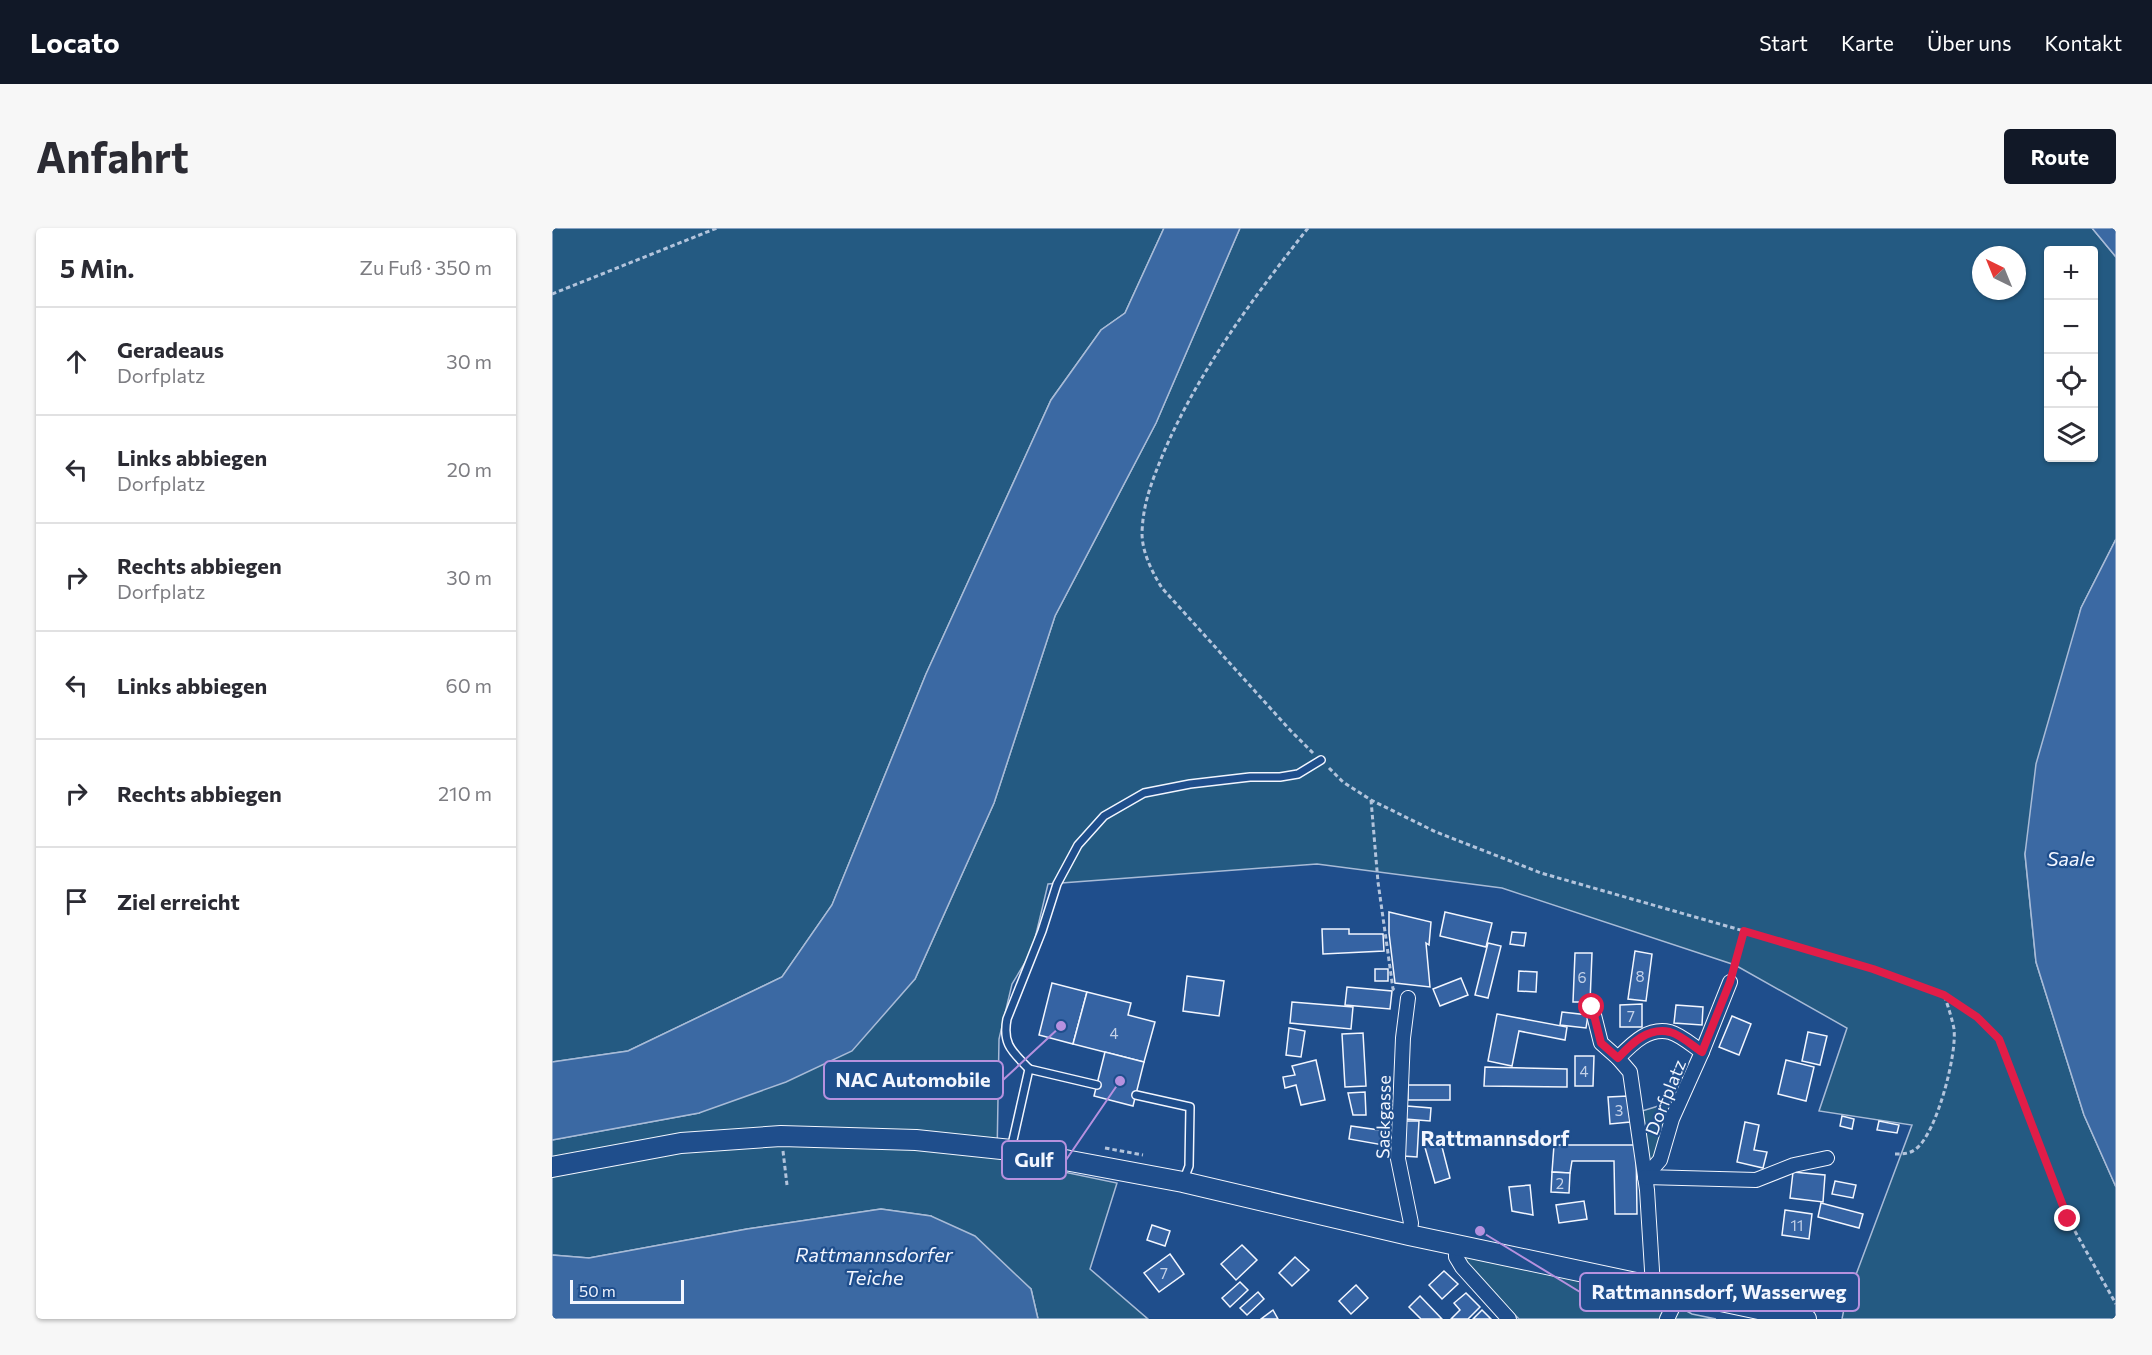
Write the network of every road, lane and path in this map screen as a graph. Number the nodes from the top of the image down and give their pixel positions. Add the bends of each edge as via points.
1 (717, 228) edge
2 (1308, 228) edge
3 (552, 294) edge
4 (1321, 760) junction
5 (1371, 800) junction
6 (1744, 931) junction
7 (1730, 982) joint
8 (1944, 995) junction
9 (1408, 998) joint
10 (1592, 1007) dead end
11 (1702, 1052) junction
12 (1618, 1058) junction
13 (1029, 1069) junction
14 (1097, 1085) dead end
15 (1136, 1095) dead end
16 (782, 1136) junction
17 (1011, 1150) junction
18 (1895, 1154) dead end
19 (1827, 1158) dead end
20 (552, 1167) edge
21 (1645, 1177) junction
22 (1183, 1182) junction
23 (787, 1185) dead end
24 (1409, 1236) junction
25 (1456, 1245) junction
26 (1653, 1286) junction
27 (1680, 1292) junction
28 (2116, 1304) edge
29 (1509, 1319) edge
30 (1667, 1319) edge
31 (1806, 1319) edge

1 - 3 path
2 - 4 path via 1219,350 1174,430 1147,494 1142,535 1148,560 1162,588
4 - 5 path via 1343,782
4 - 13 lane via 1298,774 1210,782 1144,794 1104,816 1078,845 1057,884 1007,1019 1009,1048
5 - 6 path via 1436,832 1541,873
5 - 9 path via 1393,989
6 - 7 path
6 - 8 path via 1873,969
7 - 11 street
8 - 18 path via 1954,1029 1948,1080 1927,1138 1907,1154
8 - 28 path via 1977,1017 1999,1039 2068,1219
9 - 24 street, Sackgasse via 1398,1158 1411,1223
10 - 12 street, Dorfplatz via 1601,1043
11 - 12 street, Dorfplatz via 1671,1032 1650,1033
11 - 21 street, Dorfplatz via 1672,1119 1660,1160
12 - 21 street, Dorfplatz via 1630,1072
13 - 14 lane
13 - 17 lane
15 - 22 lane via 1190,1107 1189,1166
16 - 17 main road via 916,1140
16 - 20 main road via 681,1143
16 - 23 path
17 - 22 main road
19 - 21 street via 1794,1165 1756,1180
21 - 26 street, Dorfplatz
22 - 24 main road
24 - 25 main road
25 - 26 main road
25 - 29 street via 1456,1257 1462,1267
26 - 27 main road
27 - 30 street
27 - 31 main road

